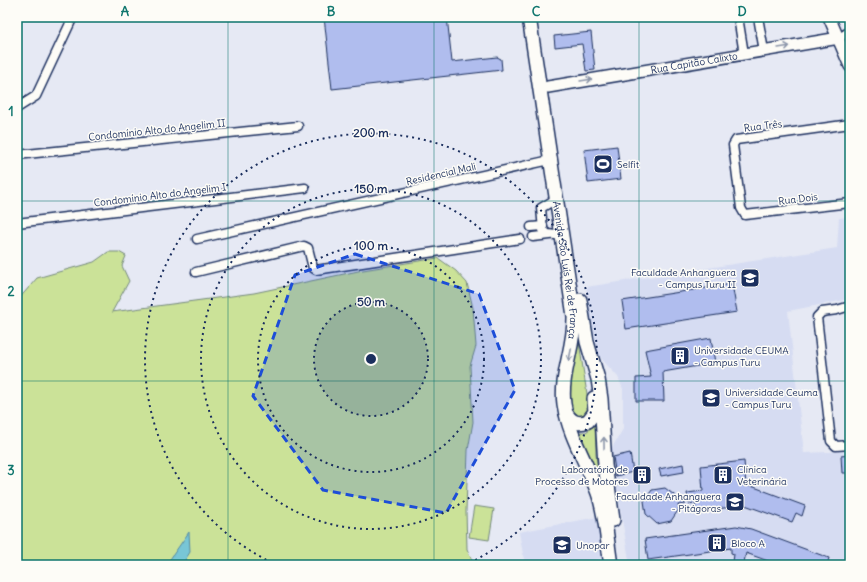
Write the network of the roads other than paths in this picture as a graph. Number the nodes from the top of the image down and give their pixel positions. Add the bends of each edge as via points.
1 (73, 17) edge
2 (529, 17) edge
3 (538, 17) edge
4 (738, 17) edge
5 (758, 17) edge
6 (829, 17) edge
7 (850, 31) edge
8 (839, 38) junction
9 (764, 51) junction
10 (744, 54) junction
11 (850, 66) edge
12 (548, 86) junction
13 (17, 108) edge
14 (850, 124) edge
15 (298, 126) dead end
16 (17, 155) edge
17 (550, 160) junction
18 (305, 188) dead end
19 (556, 199) junction
20 (850, 203) edge
21 (748, 216) joint
22 (17, 223) edge
23 (543, 226) junction
24 (531, 227) dead end
25 (556, 236) junction
26 (533, 238) dead end
27 (196, 239) dead end
28 (520, 239) dead end
29 (196, 272) dead end
30 (850, 306) edge
31 (591, 357) junction
32 (565, 411) junction
33 (850, 445) edge
34 (611, 565) edge
35 (620, 565) edge

1 - 13 street via 36,96
2 - 17 main road, Avenida São Luís Rei de França
3 - 12 main road, Avenida São Luís Rei de França
4 - 10 street
5 - 9 street
6 - 8 street
7 - 8 street
9 -> 8 street, Rua Capitão Calixto
8 - 11 street
9 - 10 street, Rua Capitão Calixto
12 -> 10 street, Rua Capitão Calixto
12 - 31 main road, Avenida São Luís Rei de França via 580,302
14 - 21 street, Rua Três via 734,141 741,208 743,214
15 - 16 street, Condomínio Alto do Angelim II
17 - 19 main road, Avenida São Luís Rei de França
17 - 27 street, Residencial Mali
18 - 22 street, Condomínio Alto do Angelim I
19 - 23 street via 541,208
19 - 25 main road, Avenida São Luís Rei de França
20 - 21 street, Rua Dois
23 - 24 street
23 - 25 street via 544,232
25 - 26 street
25 -> 32 main road, Avenida São Luís Rei de França via 574,324 564,383
28 - 29 street via 316,270 313,268 308,248 304,246
30 - 33 street via 822,312 817,317 831,441 836,446
31 - 32 main road via 595,407 593,415 588,421 577,423 571,420
35 -> 31 main road, Avenida São Luís Rei de França via 605,465 601,399
32 - 34 main road, Avenida São Luís Rei de França via 572,435 598,492

